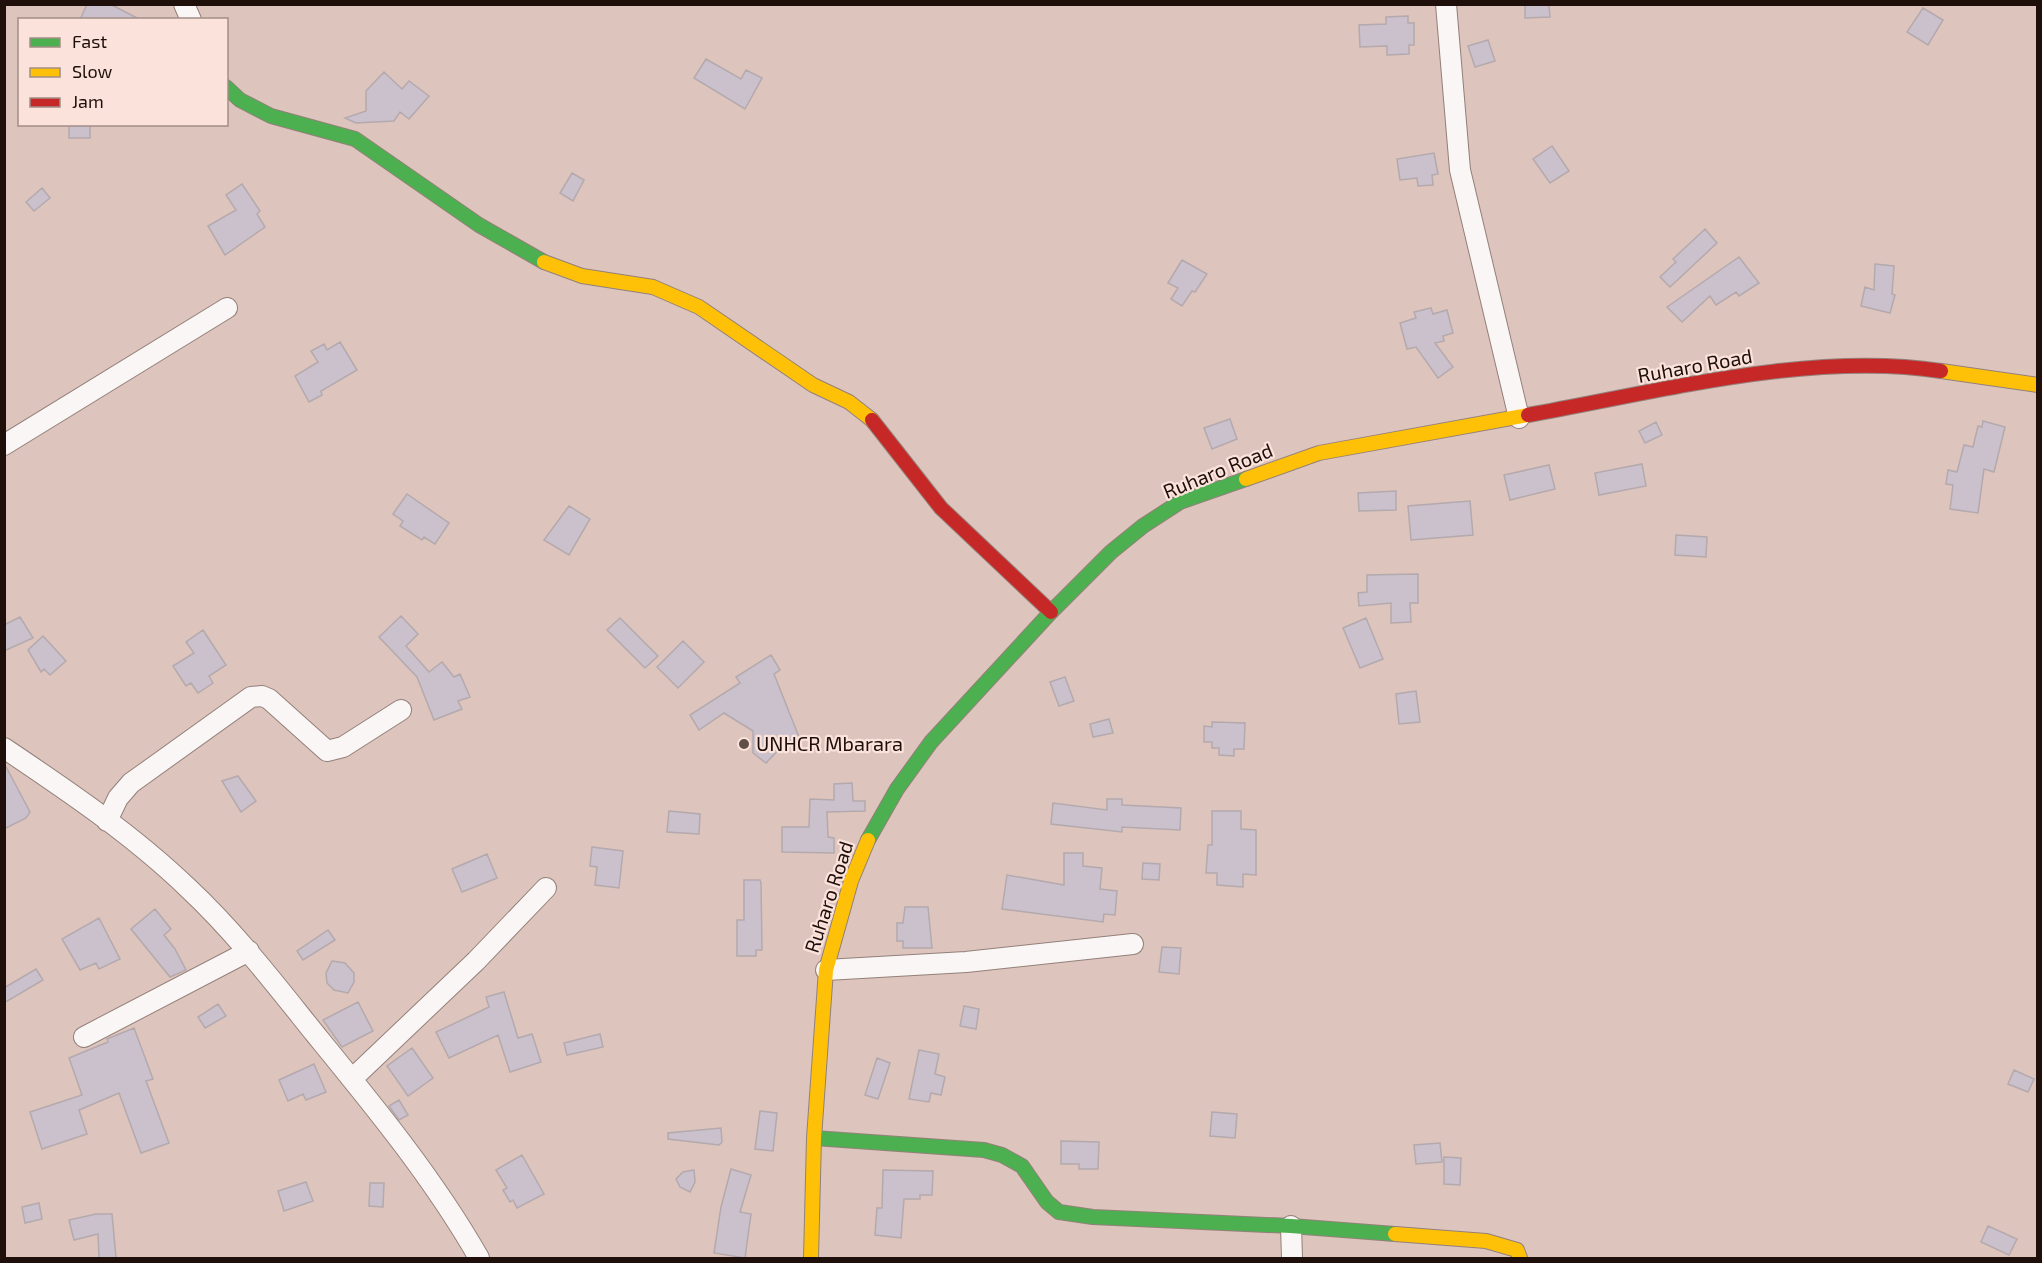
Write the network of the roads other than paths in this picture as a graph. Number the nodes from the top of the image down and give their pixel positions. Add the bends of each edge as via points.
1 (184, 4) edge
2 (1446, 4) edge
3 (190, 18) edge
4 (228, 89) edge
5 (227, 308) dead end
6 (2037, 385) edge
7 (1519, 418) junction
8 (4, 445) edge
9 (1051, 612) junction
10 (401, 710) dead end
11 (4, 748) edge
12 (107, 821) junction
13 (546, 888) dead end
14 (1133, 944) dead end
15 (249, 951) junction
16 (826, 970) junction
17 (84, 1037) dead end
18 (352, 1078) junction
19 (814, 1138) junction
20 (1291, 1226) junction
21 (479, 1258) edge
22 (811, 1258) edge
23 (1292, 1258) edge
24 (1520, 1258) edge

1 - 3 street
2 - 7 street via 1460,170
4 - 9 street via 247,108 268,117 334,129 355,139 479,225 554,267 582,276 653,287 699,307 813,385 849,402 878,425 941,508
5 - 8 street
6 - 7 street, Ruharo Road via 1930,369 1856,366 1781,370
7 - 9 street, Ruharo Road via 1319,453 1180,502 1112,552
9 - 16 street, Ruharo Road via 968,699 897,789 868,840 851,881
10 - 12 street via 343,747 327,751 269,699 251,697 131,783
11 - 12 street
12 - 15 street via 187,887
13 - 18 street via 476,961
14 - 16 street via 966,962
15 - 17 street
15 - 18 street
16 - 19 street, Ruharo Road
18 - 21 street
19 - 20 street via 984,1150 1002,1155 1022,1166 1047,1202 1065,1214
19 - 22 street, Ruharo Road
20 - 23 street
20 - 24 street via 1486,1241 1517,1250

